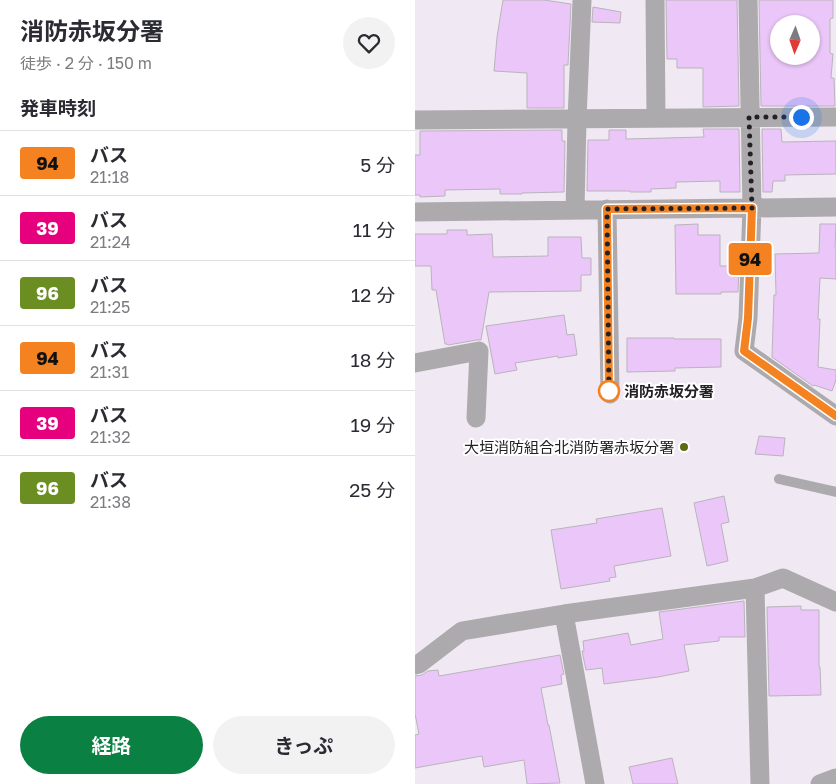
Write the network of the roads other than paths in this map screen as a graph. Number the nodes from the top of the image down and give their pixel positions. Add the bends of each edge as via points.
1 (582, 0) edge
2 (655, 0) edge
3 (748, 0) edge
4 (749, 117) junction
5 (836, 117) edge
6 (656, 118) junction
7 (415, 120) edge
8 (577, 120) junction
9 (836, 207) edge
10 (752, 208) junction
11 (607, 209) junction
12 (575, 210) junction
13 (415, 212) edge
14 (415, 363) edge
15 (609, 394) dead end
16 (836, 416) edge
17 (476, 418) dead end
18 (779, 479) dead end
19 (836, 492) edge
20 (755, 588) junction
21 (836, 602) edge
22 (564, 614) junction
23 (415, 665) edge
24 (836, 778) edge
25 (595, 784) edge
26 (760, 784) edge
27 (820, 784) edge

1 - 8 street
2 - 6 street
3 - 4 street
4 - 5 street
4 - 6 street
4 - 10 street
6 - 8 street
7 - 8 street
8 - 12 street
9 - 10 street
10 - 11 street
10 - 16 street via 744,351
11 - 12 street
11 - 15 street
12 - 13 street
14 - 17 street via 479,351
18 - 19 lane
20 - 21 street via 783,578
20 - 22 street
20 - 26 street
22 - 23 street via 462,631
22 - 25 street
24 - 27 street

